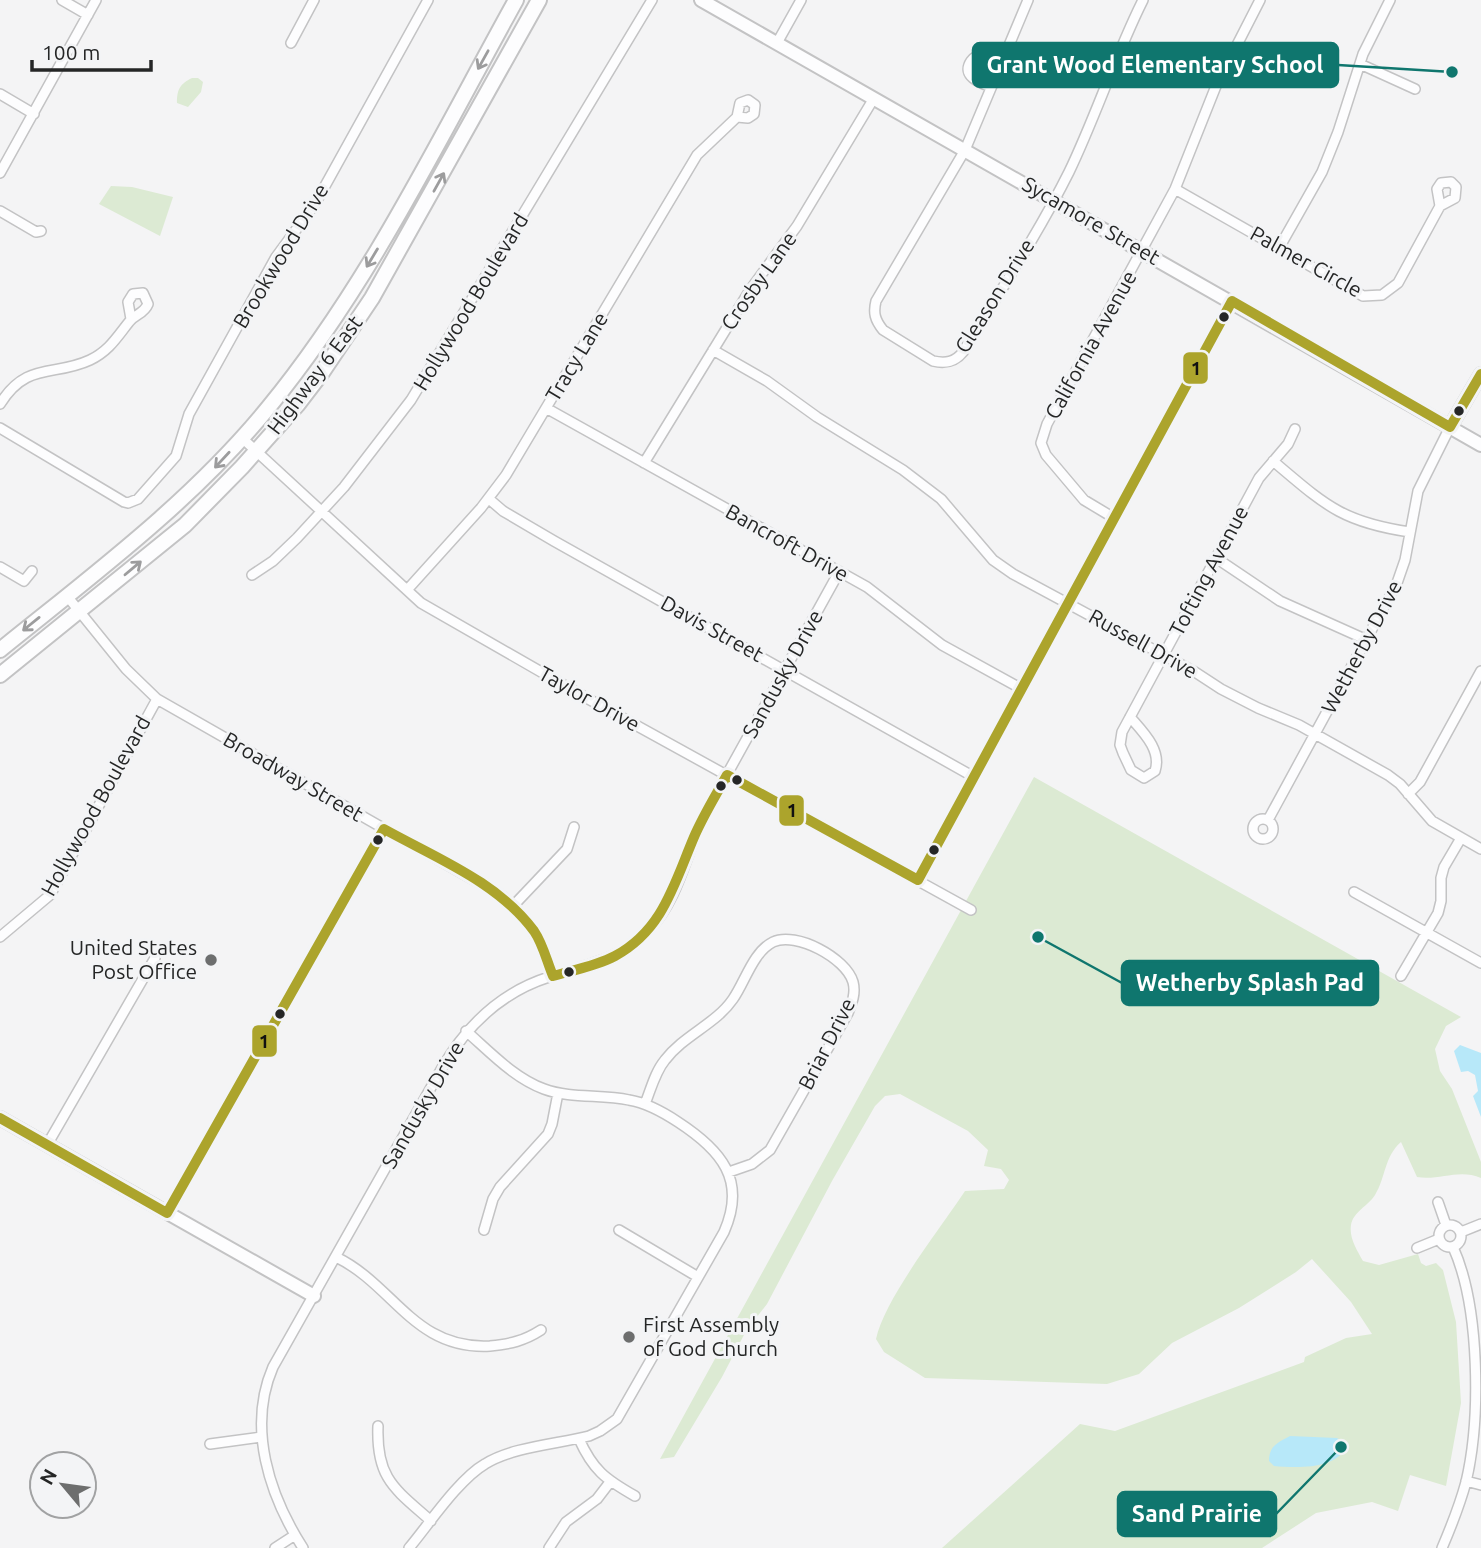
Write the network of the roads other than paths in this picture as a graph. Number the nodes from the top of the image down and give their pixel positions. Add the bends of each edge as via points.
1 (62, 0) edge
2 (96, 0) edge
3 (314, 0) edge
4 (428, 0) edge
5 (516, 0) edge
6 (539, 0) edge
7 (652, 0) edge
8 (701, 0) edge
9 (801, 0) edge
10 (1028, 0) edge
11 (1143, 0) edge
12 (1260, 0) edge
13 (1390, 0) edge
14 (88, 15) junction
15 (290, 43) dead end
16 (777, 43) junction
17 (1002, 62) junction
18 (1360, 64) junction
19 (991, 87) junction
20 (1415, 89) dead end
21 (0, 94) edge
22 (874, 98) junction
23 (34, 114) junction
24 (737, 117) dead end
25 (965, 150) junction
26 (0, 173) edge
27 (1175, 189) junction
28 (1054, 200) junction
29 (1440, 206) dead end
30 (0, 211) edge
31 (41, 231) dead end
32 (1279, 248) junction
33 (1143, 250) junction
34 (1232, 301) junction
35 (131, 319) dead end
36 (713, 349) junction
37 (1481, 374) edge
38 (0, 404) edge
39 (546, 408) junction
40 (1451, 427) junction
41 (0, 428) edge
42 (1295, 429) dead end
43 (242, 438) junction
44 (1481, 444) edge
45 (257, 451) junction
46 (1273, 461) junction
47 (644, 463) junction
48 (489, 499) junction
49 (321, 512) junction
50 (1114, 518) junction
51 (1410, 532) junction
52 (1216, 558) junction
53 (0, 567) edge
54 (32, 571) dead end
55 (839, 572) junction
56 (252, 575) dead end
57 (407, 590) junction
58 (67, 596) junction
59 (1068, 604) junction
60 (80, 611) junction
61 (1367, 640) junction
62 (0, 650) edge
63 (1164, 655) junction
64 (785, 670) junction
65 (1481, 671) edge
66 (0, 675) edge
67 (1022, 689) junction
68 (157, 699) junction
69 (1130, 717) junction
70 (1315, 734) junction
71 (727, 775) junction
72 (974, 777) junction
73 (1408, 794) junction
74 (1268, 820) dead end
75 (574, 827) dead end
76 (384, 829) junction
77 (1461, 838) junction
78 (1481, 849) edge
79 (918, 880) junction
80 (1354, 892) dead end
81 (513, 906) junction
82 (971, 910) dead end
83 (1428, 932) junction
84 (0, 937) edge
85 (155, 958) dead end
86 (1481, 963) edge
87 (553, 975) junction
88 (1401, 976) dead end
89 (467, 1031) junction
90 (558, 1093) junction
91 (645, 1104) junction
92 (0, 1118) edge
93 (47, 1145) junction
94 (729, 1172) junction
95 (1438, 1202) dead end
96 (167, 1213) junction
97 (1481, 1224) edge
98 (1446, 1225) junction
99 (484, 1230) dead end
100 (619, 1230) dead end
101 (1461, 1232) junction
102 (1439, 1239) junction
103 (1453, 1247) junction
104 (1417, 1248) dead end
105 (336, 1257) junction
106 (698, 1277) junction
107 (313, 1296) junction
108 (541, 1330) dead end
109 (1479, 1369) edge
110 (378, 1426) dead end
111 (261, 1437) junction
112 (579, 1439) junction
113 (210, 1444) dead end
114 (1466, 1481) junction
115 (610, 1482) junction
116 (1481, 1485) edge
117 (635, 1496) dead end
118 (431, 1521) junction
119 (295, 1535) junction
120 (275, 1548) edge
121 (303, 1548) edge
122 (409, 1548) edge
123 (548, 1548) edge
124 (1442, 1548) edge

1 - 14 street
2 - 14 street
3 - 15 street
4 - 41 street, Brookwood Drive via 315,204 276,257 189,414 176,456 138,499 128,503
5 -> 43 main road, Highway 6 East via 354,289 304,363
45 -> 6 main road, Highway 6 East via 321,374 366,307
7 - 49 street, Hollywood Boulevard via 411,400
8 - 16 street, Sycamore Street
9 - 16 street
10 - 17 street
11 - 28 street
12 - 27 street, California Avenue via 1216,86
13 - 18 street
14 - 23 street
16 - 22 street, Sycamore Street
17 - 19 street
17 - 19 street via 981,55 970,62 970,76
18 - 20 street
18 - 32 street via 1332,148
19 - 25 street
21 - 23 street
22 - 25 street, Sycamore Street
22 - 36 street, Crosby Lane via 797,226
23 - 26 street
24 - 39 street, Tracy Lane via 697,155
25 - 28 street, Sycamore Street
25 - 28 street, Gleason Drive via 874,309 883,330 933,361 948,362 963,352
27 - 32 street, Palmer Circle
27 - 33 street, California Avenue
28 - 33 street, Sycamore Street
29 - 32 street, Palmer Circle via 1398,284 1382,295 1363,296
30 - 31 street
33 - 34 street, Sycamore Street
33 - 50 street, California Avenue via 1042,438 1046,456 1080,497
34 - 40 street, Sycamore Street
34 - 50 street
35 - 38 street via 100,354 30,376
36 - 47 street, Crosby Lane
36 - 59 street, Russell Drive via 903,470 941,499 993,560
37 - 40 street
39 - 47 street, Bancroft Drive
39 - 48 street, Tracy Lane
40 - 44 street, Sycamore Street
40 - 51 street, Wetherby Drive via 1418,491
42 - 46 street, Tofting Avenue
43 - 45 street, Taylor Drive
43 -> 58 main road, Highway 6 East via 160,520
45 - 49 street, Taylor Drive
60 -> 45 main road, Highway 6 East via 185,525
46 - 51 street via 1342,514
46 - 52 street, Tofting Avenue
47 - 55 street, Bancroft Drive
48 - 57 street, Tracy Lane
48 - 64 street, Davis Street via 554,541
49 - 56 street, Hollywood Boulevard
49 - 57 street, Taylor Drive
50 - 59 street
51 - 61 street, Wetherby Drive via 1402,572
52 - 61 street via 1280,601
52 - 63 street, Tofting Avenue
53 - 54 street via 24,581
55 - 64 street, Sandusky Drive
55 - 67 street, Bancroft Drive via 876,593 948,649
57 - 71 street, Taylor Drive via 421,603
58 - 60 street, Broadway Street
58 -> 62 main road, Highway 6 East
59 - 63 street, Russell Drive
59 - 67 street
60 - 66 main road, Highway 6 East
60 - 68 street, Broadway Street via 126,669
61 - 70 street, Wetherby Drive
63 - 69 street, Tofting Avenue
63 - 70 street, Russell Drive
64 - 71 street, Sandusky Drive
64 - 72 street, Davis Street
65 - 73 street via 1420,782
67 - 72 street
68 - 76 street, Broadway Street
68 - 84 street, Hollywood Boulevard via 50,895
69 - 69 street, Tofting Avenue via 1157,758 1155,771 1144,778 1131,770 1120,745
70 - 73 street, Russell Drive via 1388,775
70 - 74 street, Wetherby Drive
71 - 79 street, Taylor Drive
71 - 87 street, Sandusky Drive via 695,836 669,903 650,930 614,956
72 - 79 street
73 - 77 street, Russell Drive via 1432,821
75 - 81 street via 567,849
76 - 81 street, Broadway Street via 490,888
76 - 96 street
77 - 78 street, Russell Drive
77 - 83 street via 1444,867 1438,914
79 - 82 street, Taylor Drive
80 - 83 street
81 - 87 street, Broadway Street via 536,934
83 - 86 street
83 - 88 street
85 - 93 street
87 - 89 street, Sandusky Drive via 510,994
89 - 90 street via 519,1075
89 - 105 street, Sandusky Drive
90 - 91 street
90 - 99 street via 548,1134 500,1187
91 - 94 street via 714,1149
91 - 94 street, Briar Drive via 665,1060 728,1007 767,946 781,939 801,941 847,968 854,988 852,1002 777,1139 761,1158
92 - 93 street
93 - 96 street
94 - 106 street via 729,1220
95 - 98 street
96 - 107 street
97 - 101 street
98 - 101 street
98 - 102 street
100 - 106 street
101 - 103 street via 1459,1244
102 - 103 street
102 - 104 street
103 - 109 street via 1462,1270
105 - 107 street, Sandusky Drive
105 - 108 street via 365,1273 415,1322 445,1339 502,1345 525,1341
106 - 112 street via 623,1411 600,1432
107 - 111 street, Sandusky Drive via 267,1382
109 - 114 street
110 - 118 street via 383,1471 392,1486
111 - 113 street
111 - 119 street, Sandusky Drive via 276,1493
112 - 115 street via 594,1467
112 - 118 street via 486,1462
114 - 116 street
114 - 124 street
115 - 117 street
115 - 123 street via 597,1499 566,1522
118 - 122 street
119 - 120 street
119 - 121 street, Sandusky Drive

